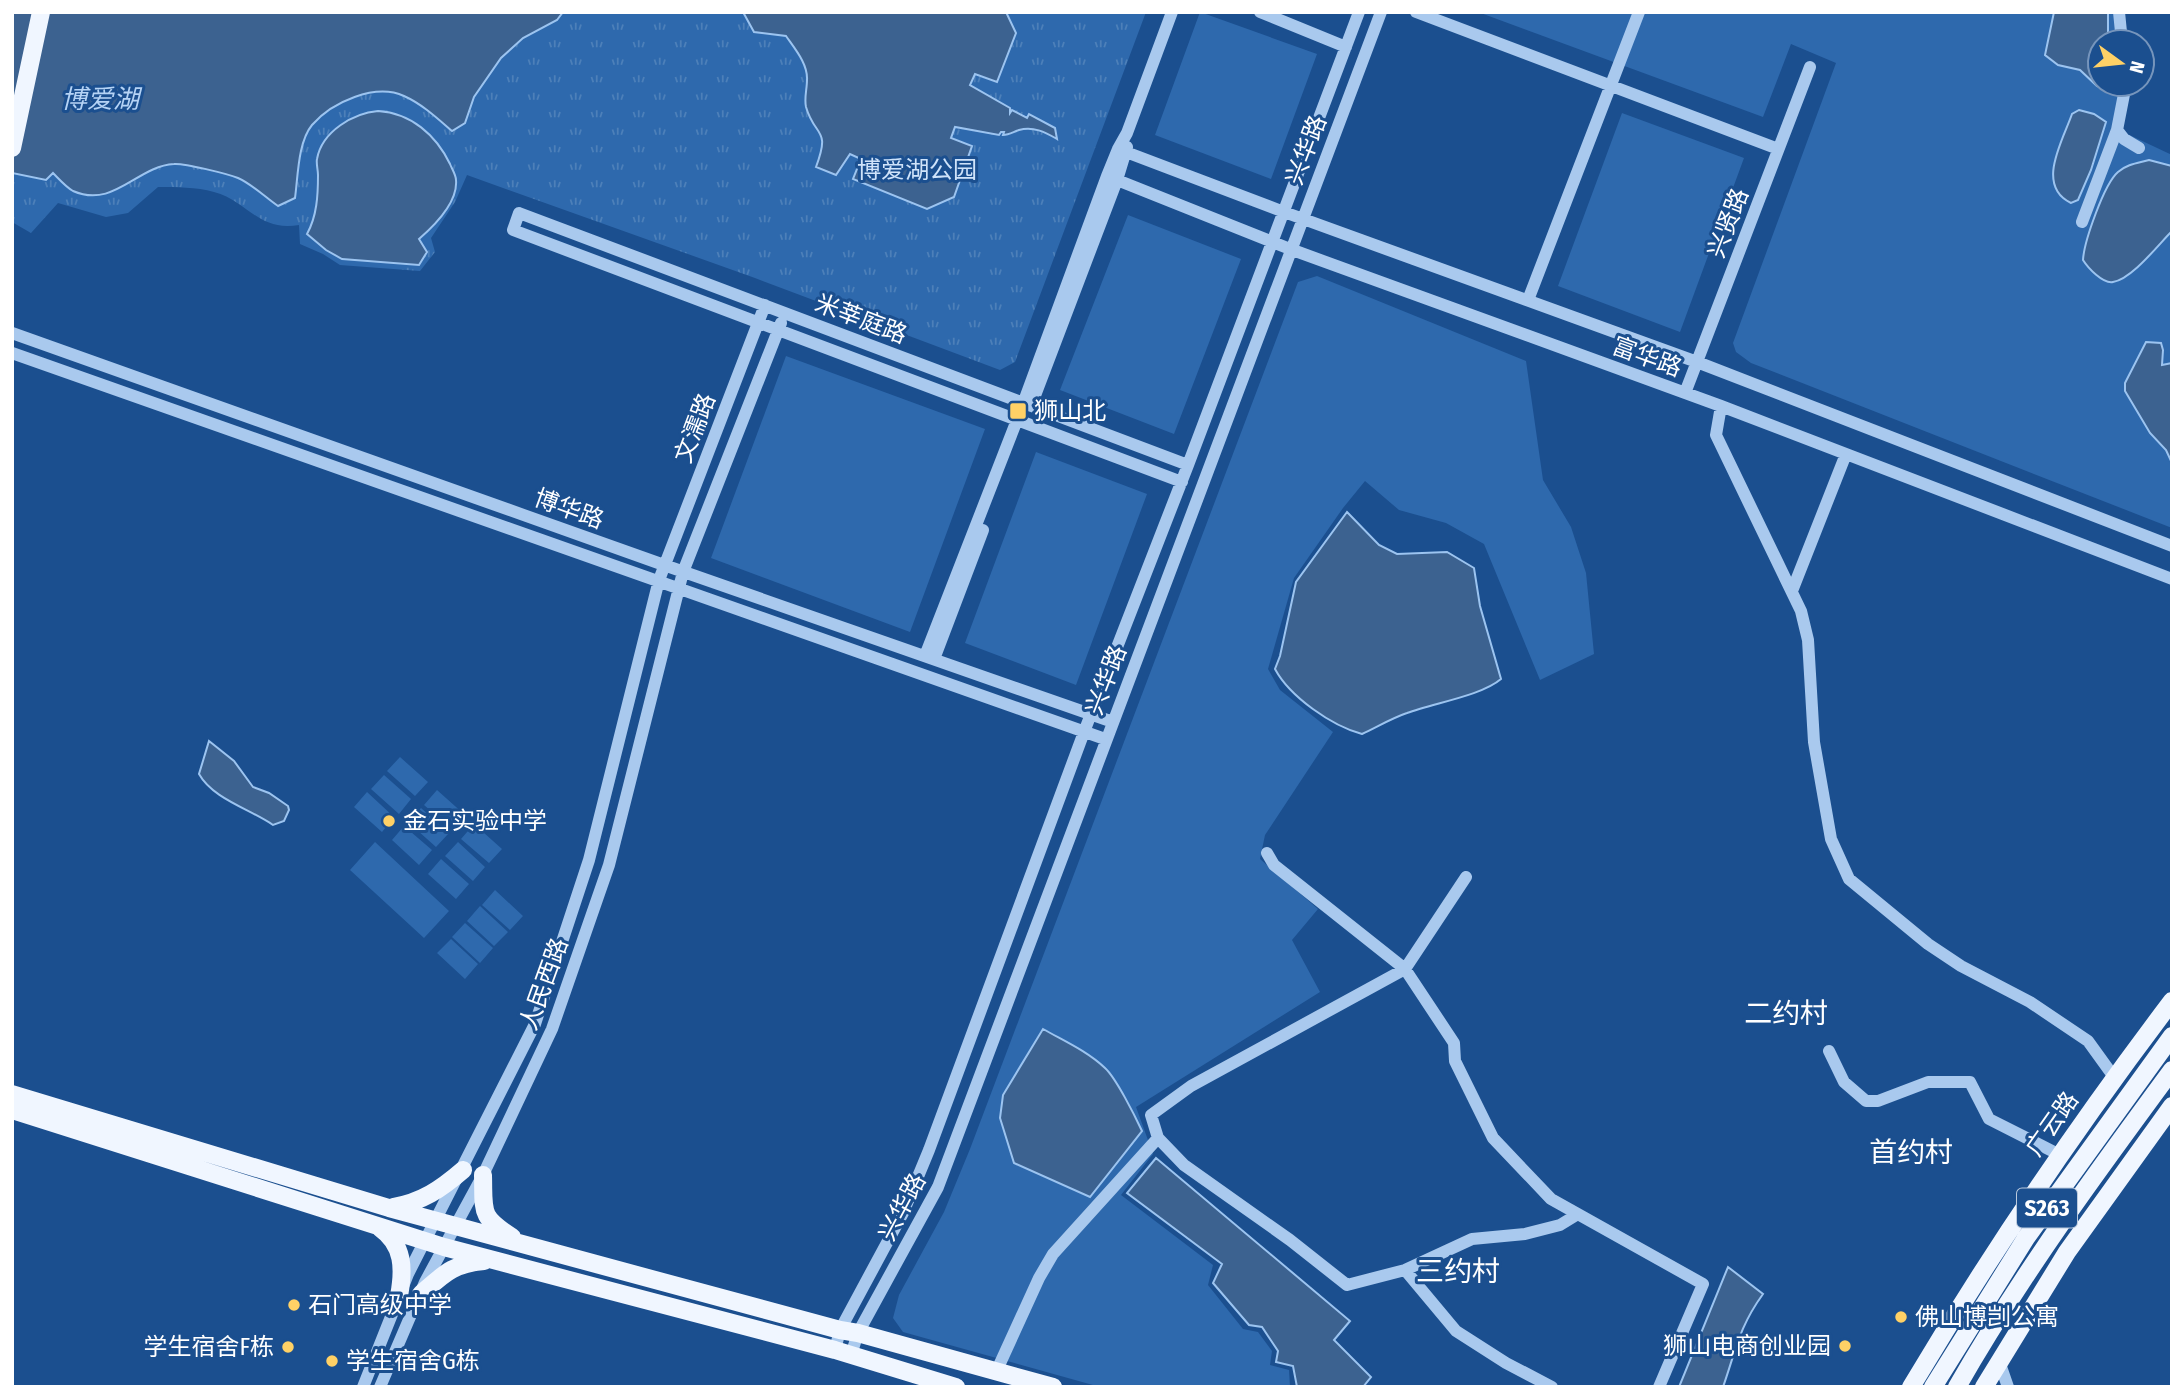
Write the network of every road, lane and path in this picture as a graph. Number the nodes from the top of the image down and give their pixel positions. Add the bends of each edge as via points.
1 (41, 12) edge
2 (1172, 12) edge
3 (1259, 12) edge
4 (1359, 12) edge
5 (1381, 12) edge
6 (1416, 12) edge
7 (1639, 12) edge
8 (1346, 47) junction
9 (1810, 67) dead end
10 (1611, 87) junction
11 (2123, 98) edge
12 (2117, 130) junction
13 (12, 148) edge
14 (2139, 148) dead end
15 (1778, 149) junction
16 (1122, 151) junction
17 (1112, 178) junction
18 (1284, 212) junction
19 (1303, 218) junction
20 (2082, 222) dead end
21 (1272, 242) junction
22 (1290, 249) junction
23 (1528, 300) junction
24 (765, 306) junction
25 (785, 313) junction
26 (758, 323) junction
27 (778, 330) junction
28 (12, 333) edge
29 (12, 353) edge
30 (1697, 362) junction
31 (1685, 393) junction
32 (1027, 404) junction
33 (1721, 406) junction
34 (1021, 421) junction
35 (1846, 454) junction
36 (1188, 465) junction
37 (1182, 482) junction
38 (2172, 546) edge
39 (664, 565) junction
40 (683, 572) junction
41 (2172, 579) edge
42 (659, 580) junction
43 (678, 588) junction
44 (1791, 591) junction
45 (930, 657) junction
46 (1091, 715) junction
47 (1113, 722) junction
48 (1084, 732) junction
49 (1105, 740) junction
50 (1267, 853) dead end
51 (1466, 877) dead end
52 (1405, 970) junction
53 (2172, 1001) edge
54 (2166, 1043) edge
55 (1829, 1051) dead end
56 (2172, 1069) edge
57 (2114, 1077) junction
58 (12, 1094) edge
59 (2172, 1106) edge
60 (2094, 1107) junction
61 (12, 1110) edge
62 (1158, 1138) junction
63 (2060, 1155) junction
64 (463, 1170) junction
65 (483, 1175) junction
66 (389, 1208) junction
67 (1578, 1214) junction
68 (436, 1221) junction
69 (377, 1226) junction
70 (455, 1227) junction
71 (425, 1241) junction
72 (444, 1247) junction
73 (530, 1247) junction
74 (493, 1260) junction
75 (1405, 1270) junction
76 (421, 1294) junction
77 (399, 1296) junction
78 (849, 1332) junction
79 (843, 1352) junction
80 (1999, 1361) junction
81 (998, 1370) junction
82 (363, 1387) edge
83 (380, 1387) edge
84 (956, 1387) edge
85 (1053, 1387) edge
86 (1552, 1387) edge
87 (1659, 1387) edge
88 (1911, 1387) edge
89 (1933, 1387) edge
90 (1957, 1387) edge
91 (1983, 1387) edge
92 (2008, 1387) edge

1 - 13 main road
2 - 16 street
3 - 8 street
4 - 8 street, 兴华路
5 - 19 street, 兴华路
6 - 10 street
7 - 10 street
8 - 18 street, 兴华路
9 - 15 street, 兴贤路
10 - 15 street
10 - 23 street
11 - 12 street
12 - 14 street
12 - 20 street
15 - 30 street, 兴贤路
16 - 17 street
16 - 18 street, 富华路
17 - 21 street, 富华路
17 - 32 street
18 - 19 street, 富华路
18 - 21 street, 兴华路
19 - 22 street, 兴华路
19 - 23 street, 富华路
21 - 22 street, 富华路
21 - 36 street, 兴华路
22 - 31 street, 富华路
22 - 47 street, 兴华路
23 - 30 street, 富华路
24 - 25 street, 米莘庭路
24 - 26 street, 文濡路
24 - 26 street, 米莘庭路 via 519,213 513,230
25 - 27 street, 文濡路
25 - 32 street, 米莘庭路
26 - 27 street, 米莘庭路
26 - 39 street, 文濡路
27 - 34 street, 米莘庭路
27 - 40 street, 文濡路
28 - 39 street, 博华路
29 - 42 street, 博华路
30 - 31 street, 兴贤路
30 - 38 street, 富华路
31 - 33 street, 富华路
32 - 34 street
32 - 36 street, 米莘庭路
33 - 35 street, 富华路
33 - 44 street via 1716,435
34 - 37 street, 米莘庭路
34 - 45 street
35 - 41 street, 富华路
35 - 44 street
36 - 37 street, 兴华路
37 - 46 street, 兴华路
39 - 40 street, 博华路
39 - 42 street, 文濡路
40 - 43 street, 人民西路
40 - 45 street, 博华路
42 - 43 street, 博华路
42 - 64 street, 文濡路 via 589,860 551,983
43 - 48 street, 博华路
43 - 65 street, 人民西路 via 608,865 552,1029
44 - 57 street via 1808,640 1814,742 1831,839 1849,879 1928,944 2088,1041
45 - 46 street, 博华路
46 - 47 street, 博华路
46 - 48 street, 兴华路
47 - 49 street, 兴华路
48 - 49 street, 博华路
48 - 78 street, 兴华路 via 924,1163
49 - 78 street, 兴华路 via 938,1187
50 - 52 street via 1274,865
51 - 52 street
52 - 62 street via 1191,1086 1151,1115
52 - 67 street via 1454,1043 1455,1061 1493,1138 1551,1199
53 - 57 main road, 广云路 / S263
54 - 60 main road
54 - 89 main road, 广云路 / S263 via 2026,1238
55 - 63 street via 1844,1082 1866,1101 1878,1101 1928,1082 1970,1082 1989,1119
56 - 90 main road, S263 via 2009,1298
57 - 60 main road, 广云路 / S263
58 - 66 main road
59 - 80 main road, S263 via 2067,1252
60 - 63 main road, 广云路 / S263
61 - 69 main road
62 - 75 street via 1184,1165 1346,1285
62 - 81 street via 1053,1254
63 - 88 main road, 广云路 / S263
64 - 66 main road via 439,1191
64 - 68 street, 文濡路
65 - 70 street, 人民西路
65 - 73 main road via 486,1217
66 - 68 main road
67 - 75 street via 1525,1234 1472,1239
67 - 87 street via 1703,1284
68 - 70 main road
68 - 71 street, 文濡路
69 - 71 main road
69 - 77 main road via 391,1236 400,1253
70 - 72 street, 人民西路
70 - 73 main road
71 - 72 main road
71 - 77 street, 文濡路
72 - 74 main road
72 - 76 street, 人民西路
73 - 78 main road
74 - 76 main road via 462,1263
74 - 79 main road
75 - 86 street via 1457,1331
76 - 83 street, 人民西路
77 - 82 street, 文濡路
78 - 79 street, 兴华路
78 - 81 main road
79 - 84 main road
80 - 91 main road, S263
80 - 92 street
81 - 85 main road

